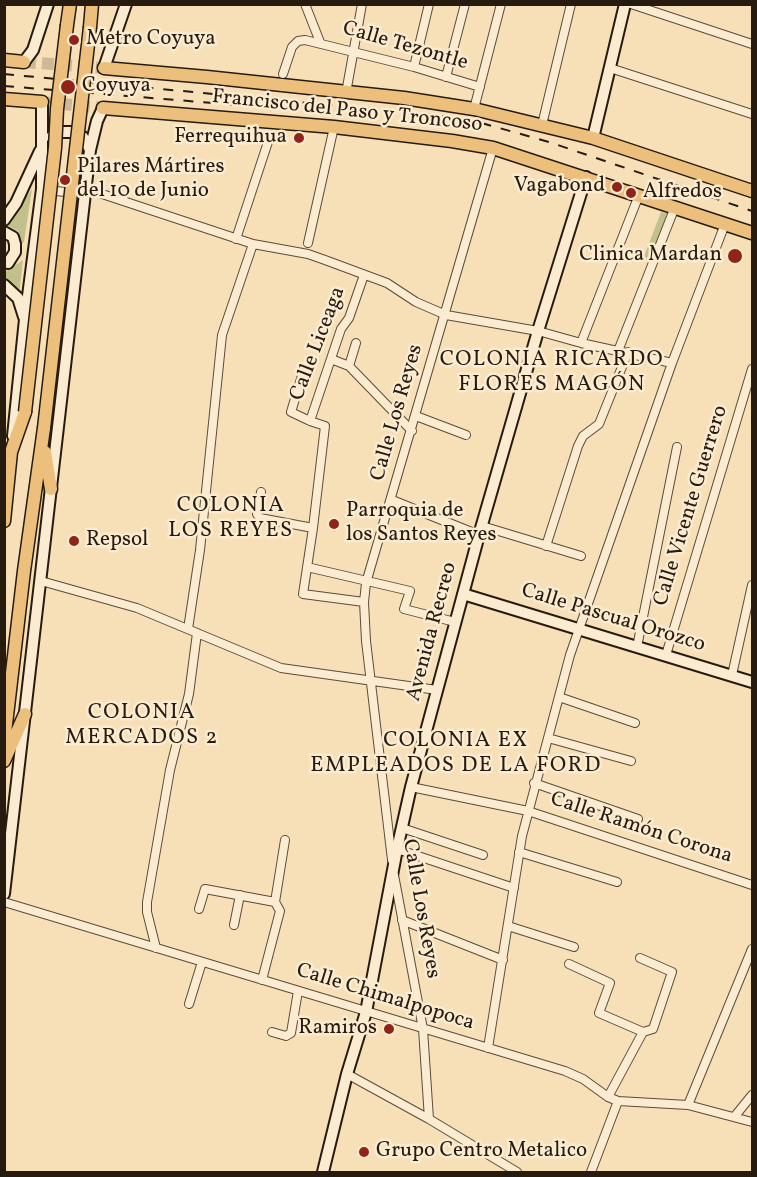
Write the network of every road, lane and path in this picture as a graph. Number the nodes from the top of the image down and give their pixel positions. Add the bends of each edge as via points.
1 (48, 4) edge
2 (70, 4) edge
3 (92, 4) edge
4 (126, 4) edge
5 (305, 4) edge
6 (362, 4) edge
7 (429, 4) edge
8 (465, 4) edge
9 (501, 4) edge
10 (571, 4) edge
11 (625, 4) edge
12 (631, 4) edge
13 (320, 42) junction
14 (753, 44) edge
15 (353, 51) junction
16 (4, 60) edge
17 (24, 62) joint
18 (414, 67) junction
19 (104, 68) joint
20 (610, 68) junction
21 (283, 74) dead end
22 (446, 77) junction
23 (480, 87) junction
24 (346, 93) junction
25 (4, 99) edge
26 (42, 102) joint
27 (103, 108) joint
28 (474, 109) junction
29 (753, 114) edge
30 (542, 125) junction
31 (334, 127) junction
32 (593, 138) junction
33 (268, 142) dead end
34 (42, 147) junction
35 (494, 148) junction
36 (90, 150) junction
37 (586, 177) junction
38 (42, 189) junction
39 (753, 191) edge
40 (84, 194) junction
41 (639, 195) junction
42 (675, 207) junction
43 (4, 220) edge
44 (725, 224) junction
45 (4, 232) edge
46 (753, 233) edge
47 (236, 239) junction
48 (308, 243) dead end
49 (35, 244) junction
50 (253, 244) junction
51 (6, 264) edge
52 (364, 275) junction
53 (4, 285) edge
54 (446, 315) junction
55 (25, 320) junction
56 (538, 331) junction
57 (356, 343) dead end
58 (581, 343) junction
59 (618, 351) junction
60 (628, 352) junction
61 (331, 359) junction
62 (672, 363) junction
63 (349, 366) junction
64 (304, 369) dead end
65 (753, 369) edge
66 (750, 386) edge
67 (416, 416) junction
68 (309, 421) junction
69 (412, 431) junction
70 (44, 434) junction
71 (466, 435) dead end
72 (677, 447) dead end
73 (11, 452) junction
74 (51, 489) junction
75 (261, 492) dead end
76 (392, 500) junction
77 (5, 519) edge
78 (313, 528) junction
79 (481, 531) junction
80 (546, 546) junction
81 (581, 556) dead end
82 (307, 567) junction
83 (40, 581) junction
84 (366, 583) junction
85 (753, 585) edge
86 (463, 594) junction
87 (364, 602) junction
88 (455, 622) junction
89 (188, 629) junction
90 (579, 629) junction
91 (197, 633) junction
92 (637, 647) junction
93 (666, 654) junction
94 (732, 675) junction
95 (369, 680) junction
96 (753, 682) edge
97 (437, 690) junction
98 (559, 696) junction
99 (25, 714) junction
100 (635, 723) dead end
101 (548, 738) junction
102 (4, 741) edge
103 (4, 761) edge
104 (631, 761) dead end
105 (534, 783) junction
106 (411, 787) junction
107 (528, 811) junction
108 (638, 819) dead end
109 (402, 828) junction
110 (285, 840) dead end
111 (397, 849) junction
112 (519, 852) junction
113 (483, 855) dead end
114 (393, 868) junction
115 (617, 882) dead end
116 (753, 885) edge
117 (514, 888) junction
118 (4, 894) edge
119 (240, 895) junction
120 (4, 902) edge
121 (275, 902) junction
122 (199, 909) dead end
123 (402, 920) junction
124 (234, 925) dead end
125 (508, 926) junction
126 (574, 947) dead end
127 (156, 948) junction
128 (753, 949) edge
129 (640, 958) dead end
130 (503, 960) junction
131 (202, 962) junction
132 (569, 964) dead end
133 (262, 980) junction
134 (298, 992) junction
135 (189, 1004) dead end
136 (366, 1012) junction
137 (423, 1029) junction
138 (272, 1032) dead end
139 (643, 1032) junction
140 (488, 1048) junction
141 (347, 1074) junction
142 (753, 1095) edge
143 (608, 1097) junction
144 (618, 1101) junction
145 (688, 1105) junction
146 (735, 1116) junction
147 (429, 1119) junction
148 (753, 1122) edge
149 (323, 1173) edge
150 (517, 1173) edge
151 (591, 1173) edge

1 - 17 street via 33,50
2 - 73 main road, bridge via 25,412
3 - 70 main road, bridge
4 - 19 street
5 - 13 street
6 - 15 street
7 - 18 street
8 - 22 street
9 - 23 street
10 - 30 street
11 - 20 street
12 - 14 street
13 - 15 street, Calle Tezontle
13 - 21 street via 298,41
15 - 18 street, Calle Tezontle
15 - 24 street
16 - 17 main road
18 - 22 street, Calle Tezontle
19 - 24 main road, Francisco del Paso y Troncoso
20 - 29 street
20 - 32 street
22 - 23 street, Calle Tezontle
23 - 28 street
24 - 28 main road, Francisco del Paso y Troncoso
25 - 26 main road
26 - 34 street
27 - 31 main road, Francisco del Paso y Troncoso
27 - 36 street
28 - 30 main road, Francisco del Paso y Troncoso
30 - 32 main road, Francisco del Paso y Troncoso
31 - 35 main road, Francisco del Paso y Troncoso
31 - 48 street
32 - 39 main road, Francisco del Paso y Troncoso
33 - 47 street
34 - 36 street via 55,134 69,131 82,137
34 - 38 street
34 - 43 street
35 - 37 main road, Francisco del Paso y Troncoso
35 - 54 street, Calle Los Reyes
36 - 40 street
37 - 41 main road, Francisco del Paso y Troncoso
37 - 56 street, Avenida Recreo
38 - 40 street
38 - 49 street
40 - 47 street via 93,191
40 - 74 street
41 - 42 main road, Francisco del Paso y Troncoso
41 - 58 street
42 - 44 main road, Francisco del Paso y Troncoso
42 - 59 street
44 - 46 main road, Francisco del Paso y Troncoso
44 - 62 street
45 - 51 street via 13,237 15,244 15,252
47 - 50 street
49 - 51 street
49 - 55 street
50 - 52 street via 308,254
50 - 89 street via 221,343
52 - 54 street via 387,282 416,302
52 - 61 street, Calle Liceaga
53 - 55 street via 18,298
54 - 56 street
54 - 67 street, Calle Los Reyes
55 - 73 street
56 - 58 street
56 - 79 street, Avenida Recreo
57 - 63 street
58 - 59 street
59 - 60 street
60 - 62 street
60 - 80 street via 598,424 583,436 578,446
61 - 63 street
61 - 68 street, Calle Liceaga
62 - 90 street
63 - 69 street
64 - 68 street via 291,412
65 - 66 street, Calle Vicente Guerrero
66 - 93 street, Calle Vicente Guerrero
67 - 69 street, Calle Los Reyes
67 - 71 street
68 - 78 street, Calle Liceaga via 325,426
69 - 76 street, Calle Los Reyes
70 - 74 main road
70 - 102 main road
72 - 92 street
73 - 77 main road
74 - 83 street
75 - 78 street via 257,512 260,518
76 - 79 street
76 - 84 street, Calle Los Reyes
78 - 82 street, Calle Liceaga
79 - 80 street
79 - 86 street, Avenida Recreo
80 - 81 street
82 - 84 street
82 - 87 street, Calle Liceaga via 303,594
83 - 89 street via 114,601
83 - 99 street
84 - 87 street, Calle Los Reyes
84 - 88 street via 410,591 404,609
85 - 94 street
86 - 88 street, Avenida Recreo
86 - 90 street, Calle Pascual Orozco
87 - 95 street, Calle Los Reyes
88 - 97 street, Avenida Recreo
89 - 91 street
90 - 92 street, Calle Pascual Orozco
90 - 98 street
91 - 95 street via 281,668
91 - 127 street via 189,694 172,758 147,902
92 - 93 street, Calle Pascual Orozco
93 - 94 street, Calle Pascual Orozco
94 - 96 street, Calle Pascual Orozco
95 - 97 street
95 - 114 street, Calle Los Reyes
97 - 106 street, Avenida Recreo
98 - 100 street
98 - 101 street
99 - 103 main road
99 - 118 street
101 - 104 street
101 - 105 street
105 - 107 street
105 - 108 street
106 - 107 street, Calle Ramón Corona
106 - 109 street, Avenida Recreo
107 - 112 street
107 - 116 street, Calle Ramón Corona
109 - 111 street, Avenida Recreo
109 - 113 street
110 - 121 street
111 - 114 street, Avenida Recreo
111 - 117 street
112 - 115 street
112 - 117 street
114 - 123 street, Calle Los Reyes
114 - 136 street, Avenida Recreo
117 - 125 street
119 - 121 street
119 - 122 street via 205,889
119 - 124 street
120 - 127 street, Calle Chimalpopoca
121 - 133 street via 280,911
123 - 130 street
123 - 137 street, Calle Los Reyes
125 - 126 street
125 - 130 street
127 - 131 street, Calle Chimalpopoca
128 - 145 street
129 - 139 street via 672,972 653,1029
130 - 140 street
131 - 133 street, Calle Chimalpopoca
131 - 135 street
132 - 139 street via 610,982 598,1013
133 - 134 street, Calle Chimalpopoca
134 - 136 street, Calle Chimalpopoca
134 - 138 street via 291,1033 286,1036
136 - 137 street, Calle Chimalpopoca
136 - 141 street, Avenida Recreo
137 - 140 street, Calle Chimalpopoca
137 - 147 street, Calle Los Reyes
139 - 143 street
140 - 143 street, Calle Chimalpopoca via 565,1071
141 - 147 street
141 - 149 street, Avenida Recreo
142 - 146 street
143 - 144 street, Calle Chimalpopoca
144 - 145 street, Calle Chimalpopoca
144 - 151 street
145 - 146 street, Calle Chimalpopoca
146 - 148 street, Calle Chimalpopoca
147 - 150 street

